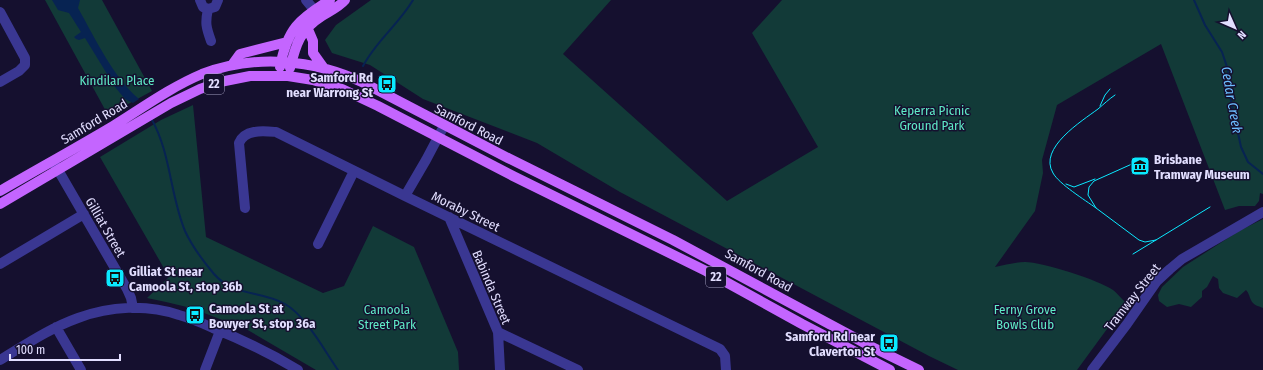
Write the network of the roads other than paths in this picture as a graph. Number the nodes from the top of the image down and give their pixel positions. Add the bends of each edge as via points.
1 (200, 0) edge
2 (218, 0) edge
3 (306, 0) edge
4 (330, 0) edge
5 (345, 0) edge
6 (208, 9) junction
7 (0, 12) edge
8 (317, 14) junction
9 (307, 27) junction
10 (211, 41) dead end
11 (287, 42) junction
12 (281, 61) junction
13 (292, 62) junction
14 (232, 66) junction
15 (323, 67) junction
16 (283, 76) junction
17 (0, 82) edge
18 (153, 107) junction
19 (135, 118) junction
20 (444, 126) junction
21 (438, 138) junction
22 (53, 161) junction
23 (58, 170) junction
24 (354, 171) junction
25 (0, 191) edge
26 (405, 196) junction
27 (0, 204) edge
28 (245, 208) dead end
29 (1262, 212) edge
30 (84, 214) junction
31 (449, 217) junction
32 (318, 244) dead end
33 (0, 264) edge
34 (133, 308) junction
35 (56, 328) junction
36 (220, 331) junction
37 (498, 332) junction
38 (0, 360) edge
39 (81, 370) edge
40 (205, 370) edge
41 (298, 370) edge
42 (500, 370) edge
43 (578, 370) edge
44 (726, 370) edge
45 (890, 370) edge
46 (919, 370) edge
47 (1092, 370) edge

1 - 6 street via 203,7
2 - 6 street via 215,7
3 - 8 street
4 - 8 main road
5 - 8 main road via 341,5
6 - 10 street via 205,20
7 - 17 street via 25,58 25,65 20,71
8 - 9 main road
8 - 11 main road via 297,24
9 - 13 main road via 297,42
9 - 15 main road via 313,41 313,53
11 - 12 main road
11 - 14 main road via 240,54
12 - 13 main road, Samford Road / 22
12 - 14 main road, Samford Road / 22
12 - 16 main road
13 - 15 main road, Samford Road / 22
13 - 16 main road
14 - 18 main road, Samford Road / 22 via 202,74 172,90
15 - 20 main road, Samford Road / 22 via 359,81
16 - 18 main road, Samford Road / 22 via 250,76 220,82
16 - 21 main road, Samford Road / 22 via 313,80 342,89
18 - 19 main road, Samford Road / 22
19 - 22 main road, Samford Road / 22
19 - 23 main road, Samford Road / 22
20 - 21 street
20 - 46 main road, Samford Road / 22 via 720,264
21 - 26 street
21 - 45 main road, Samford Road / 22 via 706,271
22 - 23 street, Gilliat Street
22 - 25 main road, Samford Road / 22
23 - 27 main road, Samford Road / 22
23 - 30 street, Gilliat Street
24 - 26 street, Moraby Street
24 - 28 street, Moraby Street via 276,132 246,134 239,143
24 - 32 street
26 - 31 street, Moraby Street
29 - 47 street, Tramway Street via 1188,256 1157,281
30 - 33 street
30 - 34 street, Gilliat Street via 130,293
31 - 37 street, Babinda Street
31 - 44 street, Moraby Street via 720,349 725,356
34 - 35 street via 100,311
34 - 36 street via 179,314
35 - 38 street
35 - 39 street
36 - 40 street
36 - 41 street via 257,346
37 - 42 street, Babinda Street
37 - 43 street

